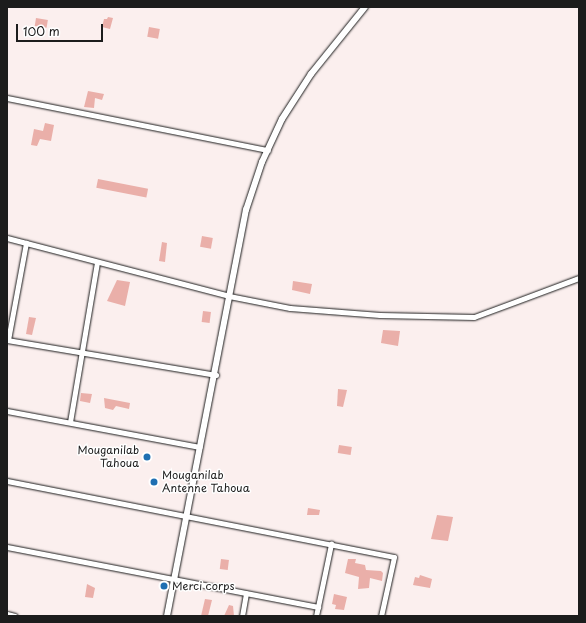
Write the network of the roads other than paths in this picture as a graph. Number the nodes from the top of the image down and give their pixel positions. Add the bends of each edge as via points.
1 (365, 7) edge
2 (7, 98) edge
3 (268, 150) junction
4 (7, 238) edge
5 (26, 243) junction
6 (98, 262) junction
7 (579, 278) edge
8 (230, 296) junction
9 (8, 340) edge
10 (82, 352) junction
11 (216, 375) junction
12 (7, 411) edge
13 (70, 422) junction
14 (200, 447) junction
15 (7, 481) edge
16 (186, 516) junction
17 (330, 544) junction
18 (7, 547) edge
19 (173, 578) junction
20 (246, 593) junction
21 (318, 607) junction
22 (7, 614) edge
23 (15, 616) edge
24 (167, 616) edge
25 (242, 616) edge
26 (316, 616) edge
27 (381, 616) edge

1 - 3 street via 311,74 282,119
2 - 3 street
3 - 8 street via 246,210
4 - 5 street
5 - 6 street
5 - 9 street
6 - 8 street
6 - 10 street
7 - 8 street via 474,317 439,318 290,308
8 - 11 street
9 - 10 street
10 - 11 street
10 - 13 street
11 - 14 street
12 - 13 street
13 - 14 street
14 - 16 street
15 - 16 street
16 - 17 street
16 - 19 street
17 - 21 street
17 - 27 street via 394,557
18 - 19 street
19 - 20 street
19 - 24 street
20 - 21 street
20 - 25 street
21 - 26 street
22 - 23 street

